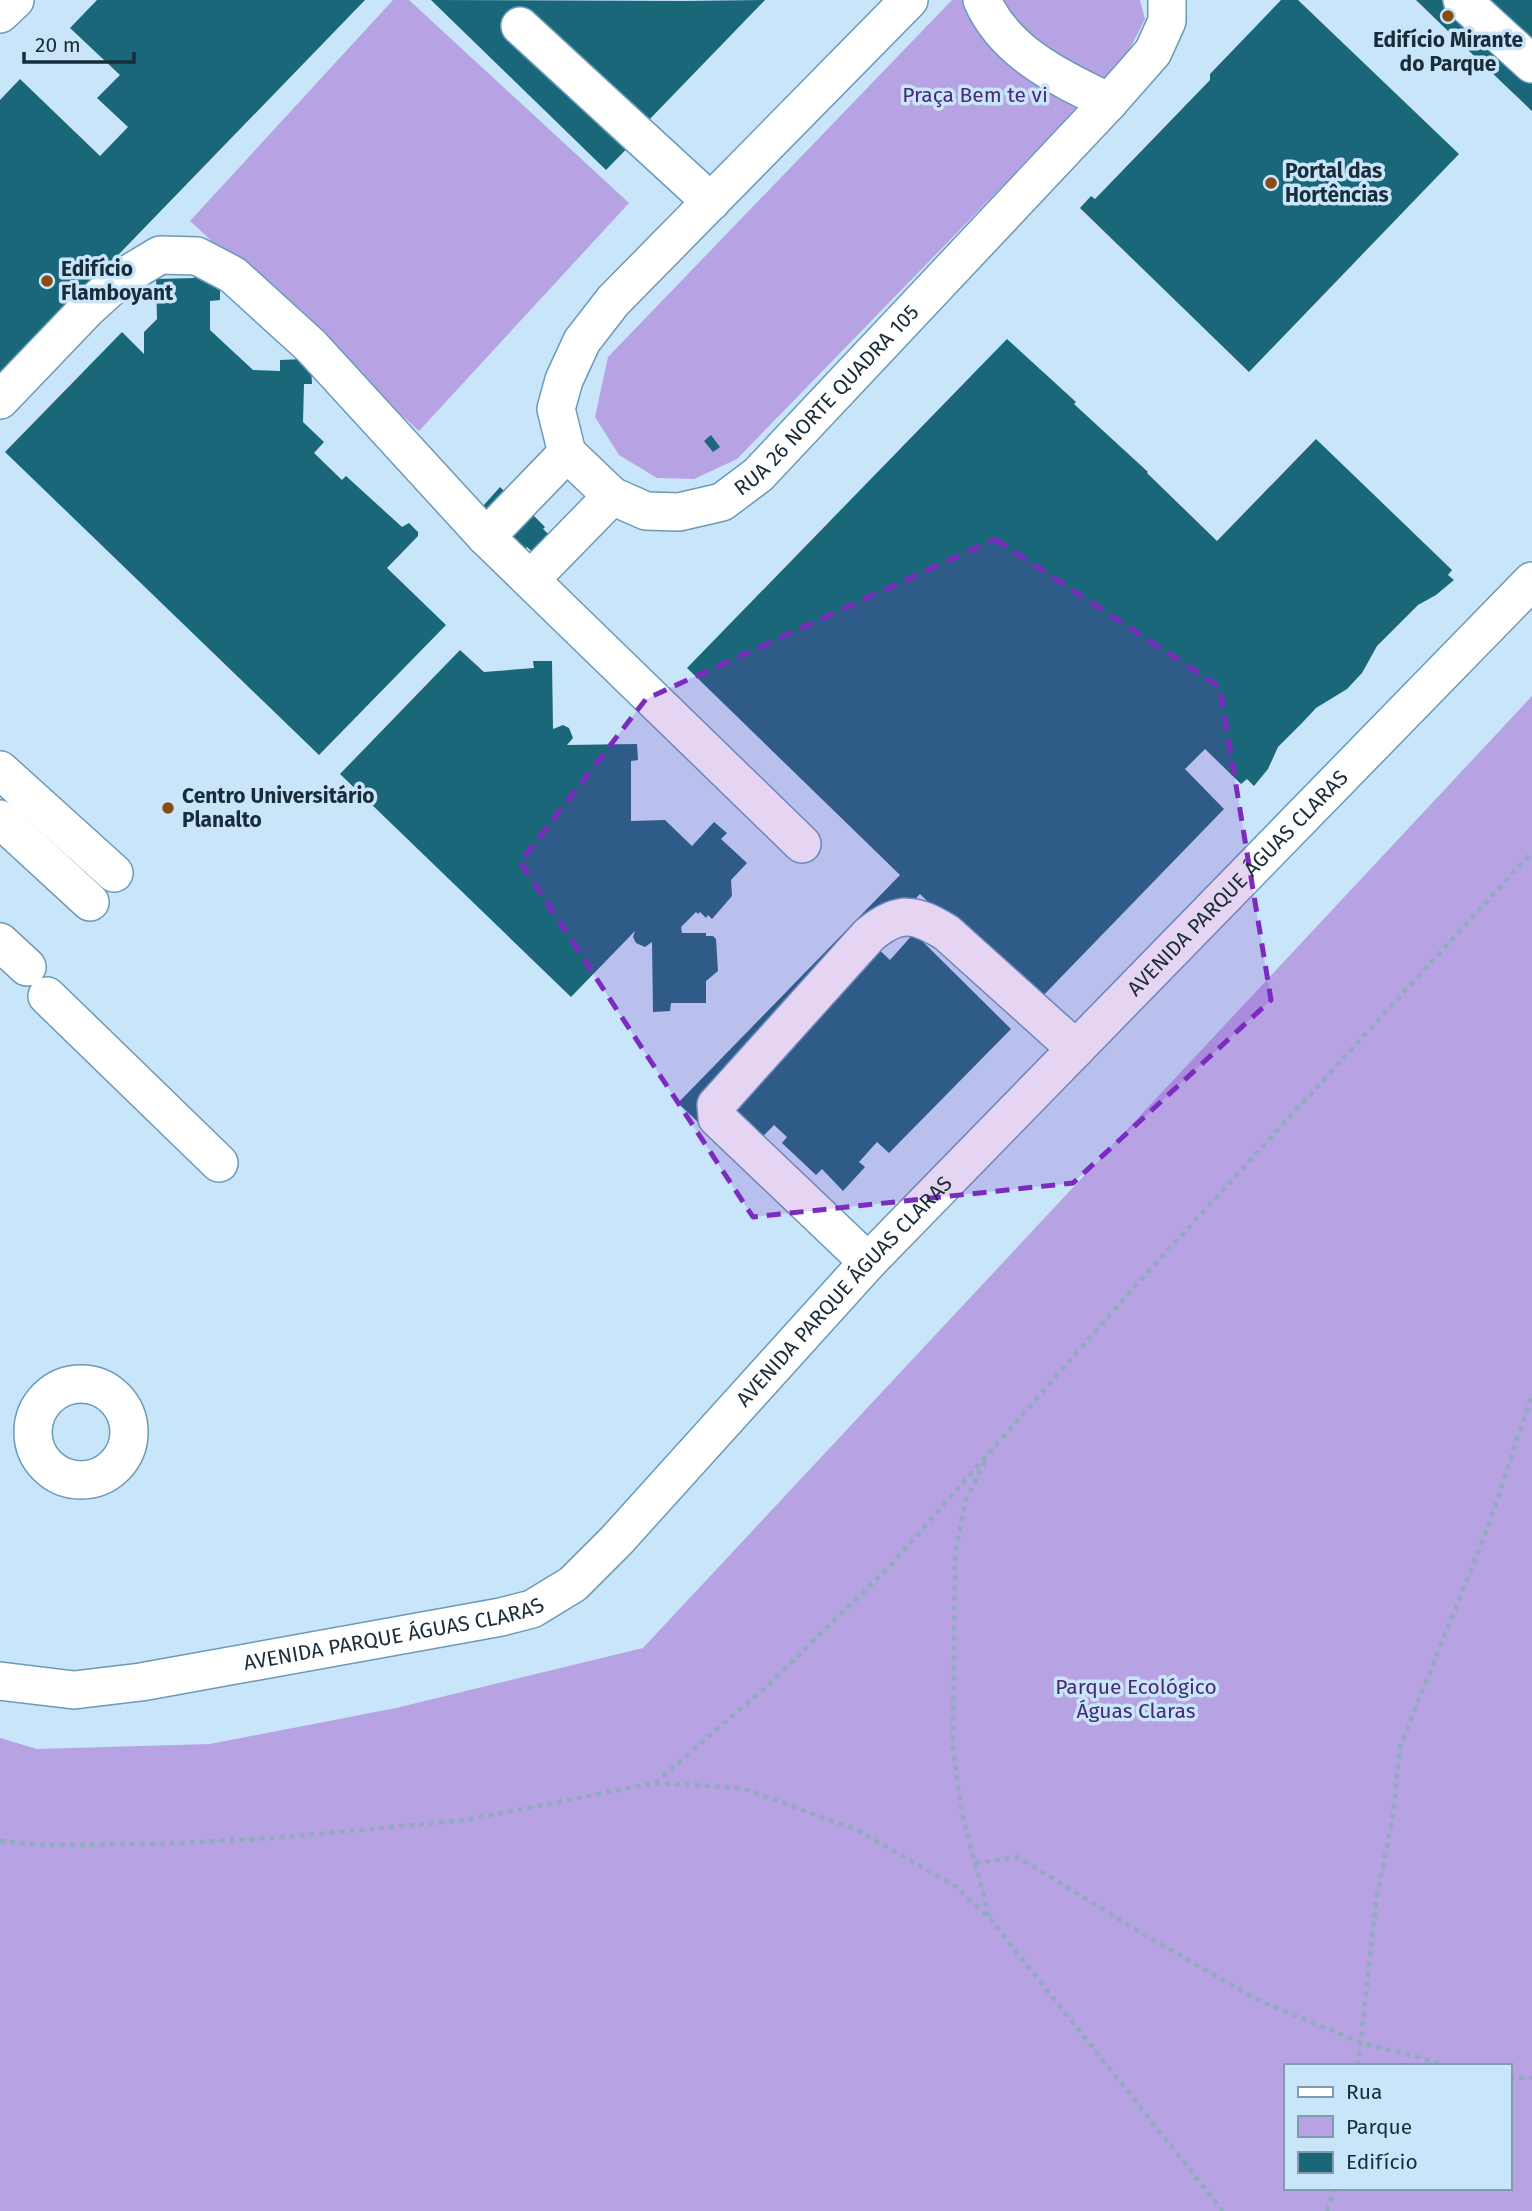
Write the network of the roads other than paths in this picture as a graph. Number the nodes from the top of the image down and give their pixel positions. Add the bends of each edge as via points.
1 (15, 0) edge
2 (982, 0) edge
3 (1167, 0) edge
4 (1462, 0) edge
5 (903, 2) edge
6 (0, 14) edge
7 (520, 26) dead end
8 (1532, 64) edge
9 (1109, 102) junction
10 (711, 202) junction
11 (0, 400) edge
12 (567, 453) junction
13 (612, 496) junction
14 (485, 537) junction
15 (531, 579) junction
16 (1532, 581) edge
17 (0, 770) edge
18 (0, 819) edge
19 (802, 844) dead end
20 (114, 873) dead end
21 (90, 902) dead end
22 (0, 942) edge
23 (27, 967) dead end
24 (47, 996) dead end
25 (1076, 1049) junction
26 (219, 1163) dead end
27 (868, 1262) junction
28 (0, 1681) edge

1 - 6 street
2 - 9 street via 1007,38 1032,60
3 - 9 street, RUA 26 NORTE QUADRA 105 via 1167,21 1153,52
4 - 8 street
5 - 10 street
7 - 10 street
9 - 13 street, RUA 26 NORTE QUADRA 105 via 758,475 722,502 679,512 646,511
10 - 12 street via 613,301 582,341 556,410
11 - 14 street via 120,279 160,255 197,256 233,275 311,346
12 - 13 street, RUA 26 NORTE QUADRA 105
12 - 14 street
13 - 15 street
14 - 15 street
15 - 19 street
16 - 25 street, AVENIDA PARQUE ÁGUAS CLARAS
17 - 20 street
18 - 21 street
22 - 23 street
24 - 26 street
25 - 27 street, AVENIDA PARQUE ÁGUAS CLARAS
25 - 27 street via 932,924 898,916 869,935 716,1105 717,1118
27 - 28 street, AVENIDA PARQUE ÁGUAS CLARAS via 617,1541 573,1584 531,1609 141,1682 74,1690

